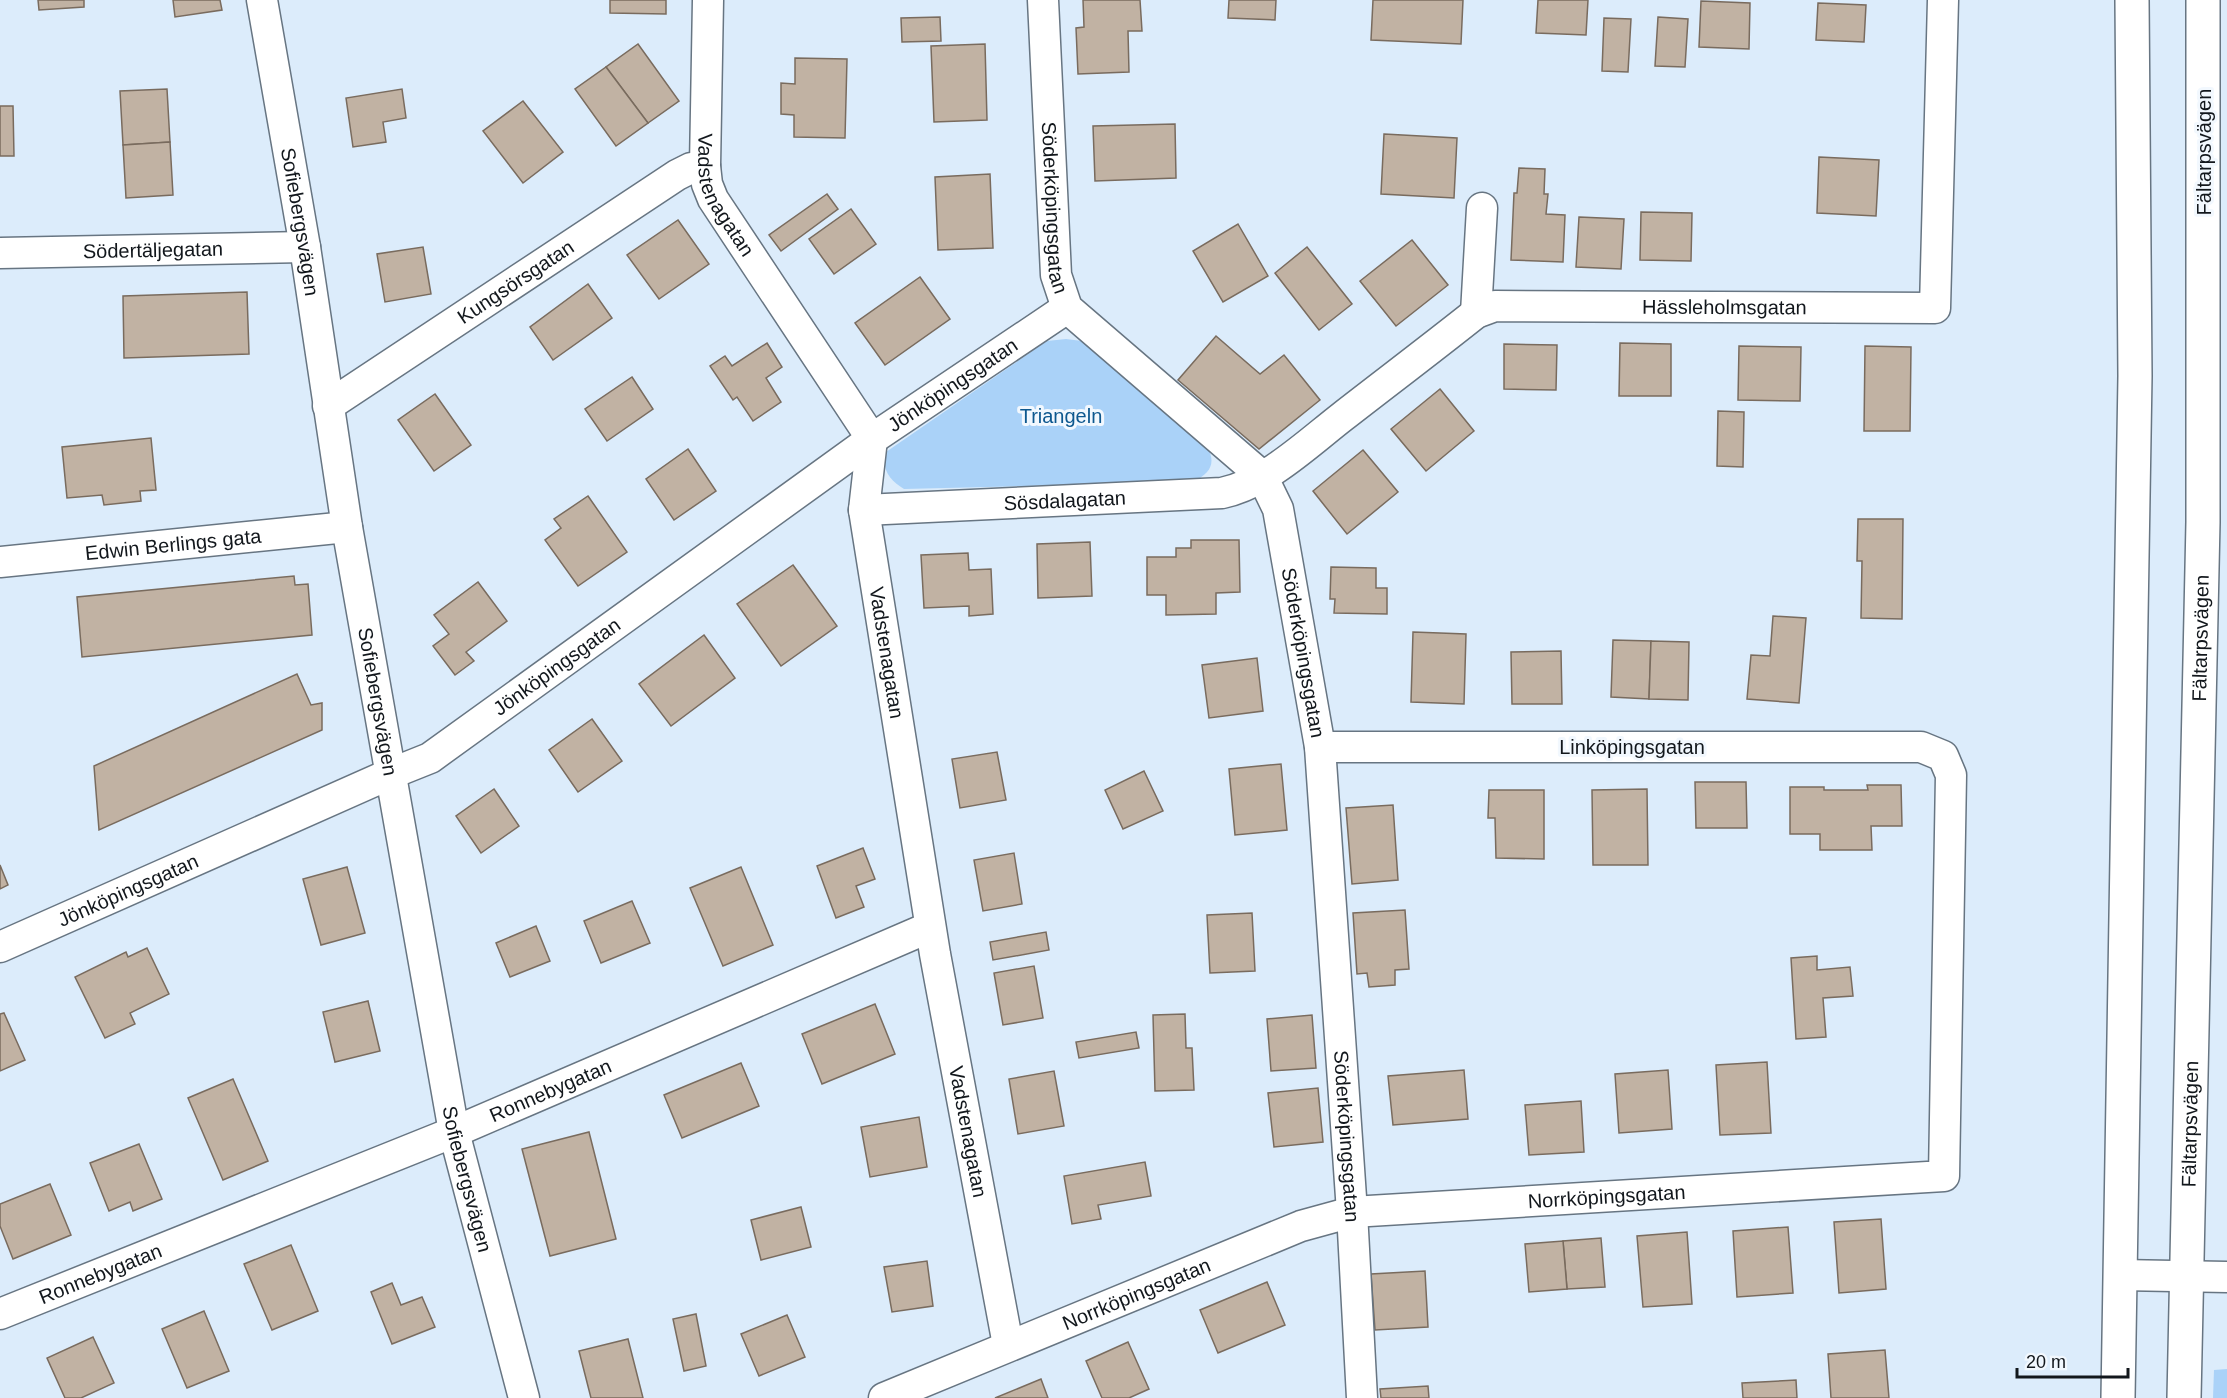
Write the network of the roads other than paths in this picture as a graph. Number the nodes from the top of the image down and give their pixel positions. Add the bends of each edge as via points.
1 (262, 0) edge
2 (708, 0) edge
3 (1043, 0) edge
4 (1943, 0) edge
5 (2132, 0) edge
6 (2203, 0) edge
7 (705, 166) junction
8 (1482, 208) dead end
9 (305, 247) junction
10 (0, 253) edge
11 (1067, 308) junction
12 (1476, 313) junction
13 (328, 406) junction
14 (872, 439) junction
15 (1262, 476) junction
16 (864, 510) junction
17 (347, 527) junction
18 (0, 562) edge
19 (1320, 747) junction
20 (1943, 756) joint
21 (390, 774) junction
22 (930, 927) junction
23 (0, 947) edge
24 (454, 1132) junction
25 (1352, 1212) junction
26 (2120, 1275) junction
27 (2187, 1276) junction
28 (2227, 1277) edge
29 (0, 1314) edge
30 (1008, 1345) junction
31 (524, 1398) edge
32 (884, 1398) edge
33 (1362, 1398) edge
34 (2118, 1398) edge
35 (2184, 1398) edge

1 - 9 street, Sofiebergsvägen
2 - 7 street, Vadstenagatan
3 - 11 street, Söderköpingsgatan via 1056,275
4 - 12 street, Hässleholmsgatan via 1935,308 1495,306
5 - 26 main road via 2135,376
6 - 27 main road, Fältarpsvägen via 2203,511
7 - 13 street, Kungsörsgatan via 677,174
7 - 14 street, Vadstenagatan via 713,199
8 - 12 street
9 - 10 street, Södertäljegatan
9 - 13 street, Sofiebergsvägen
11 - 14 street, Jönköpingsgatan
11 - 15 street, Söderköpingsgatan
12 - 15 street, Hässleholmsgatan
13 - 17 street, Sofiebergsvägen
14 - 16 street, Vadstenagatan
14 - 21 street, Jönköpingsgatan via 430,758
15 - 16 street, Sösdalagatan via 1238,490 1222,493
15 - 19 street, Söderköpingsgatan via 1278,509
16 - 22 street, Vadstenagatan
17 - 18 street, Edwin Berlings gata
17 - 21 street, Sofiebergsvägen
19 - 20 street, Linköpingsgatan via 1921,747
19 - 25 street, Söderköpingsgatan
20 - 25 street, Norrköpingsgatan via 1952,776 1944,1176
21 - 23 street, Jönköpingsgatan
21 - 24 street, Sofiebergsvägen
22 - 24 street, Ronnebygatan
22 - 30 street, Vadstenagatan
24 - 29 street, Ronnebygatan
24 - 31 street, Sofiebergsvägen
25 - 30 street, Norrköpingsgatan via 1301,1226
25 - 33 street, Söderköpingsgatan
26 - 27 street
26 - 34 main road
27 - 28 street
27 - 35 main road, Fältarpsvägen
30 - 32 street, Norrköpingsgatan

